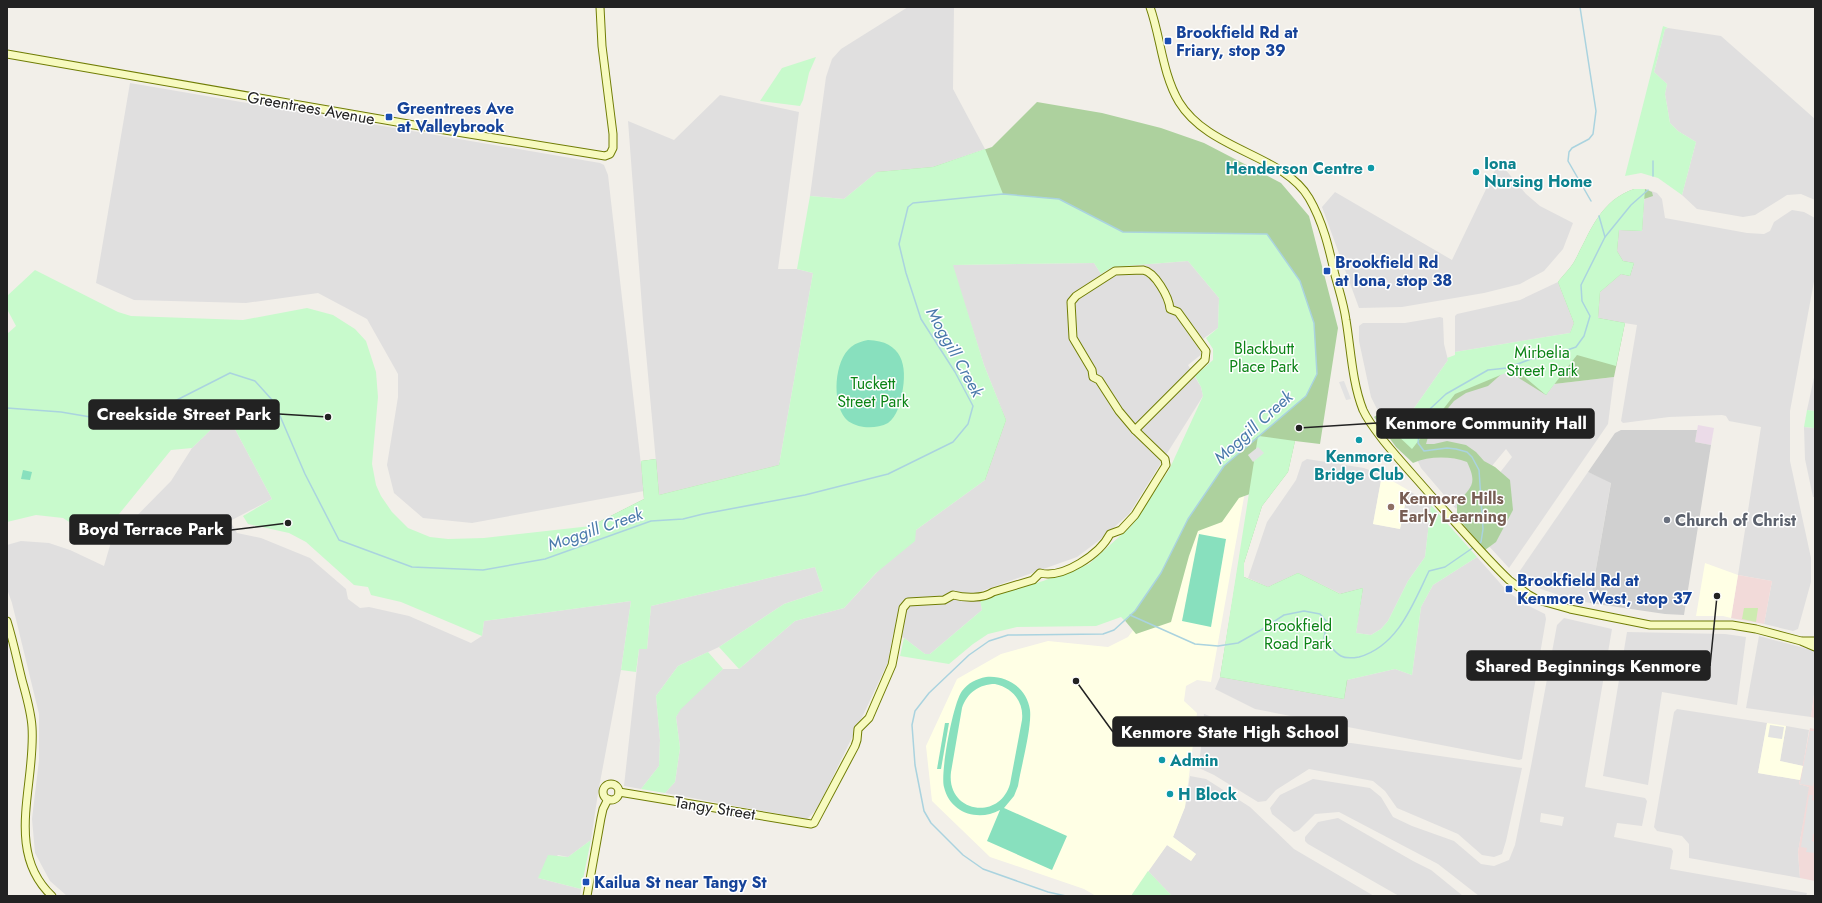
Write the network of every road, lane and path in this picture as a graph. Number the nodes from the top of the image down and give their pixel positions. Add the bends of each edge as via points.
1 (600, 7) edge
2 (1150, 7) edge
3 (7, 54) edge
4 (1135, 430) junction
5 (7, 620) edge
6 (1800, 641) junction
7 (1815, 641) edge
8 (1815, 647) edge
9 (619, 792) junction
10 (608, 799) junction
11 (52, 896) edge
12 (587, 896) edge

1 - 3 street, Greentrees Avenue via 613,134 613,148 610,154 605,156 398,123
2 - 6 street via 1171,87 1192,118 1205,130 1287,175 1308,196 1325,235 1346,318 1354,377 1364,411 1372,425 1400,462 1516,587 1554,606 1650,624 1732,625
4 - 4 street via 1099,380 1093,377 1092,370 1074,338 1071,302 1076,296 1115,271 1143,270 1151,273 1170,300 1170,309 1178,312 1206,351 1206,360
4 - 9 street, Tangy Street via 1165,459 1166,465 1135,515 1121,530 1110,534 1105,543 1085,561 1049,576 1040,573 1032,580 988,595 963,598 952,595 944,600 908,602 903,608 892,665 868,718 858,729 857,740 848,760 817,820 811,824
5 - 11 street via 32,726 25,825 26,851 36,876
6 - 7 street
6 - 8 street
9 - 10 street via 616,798
9 - 10 street via 615,785 608,785 604,791
10 - 12 street via 600,818

